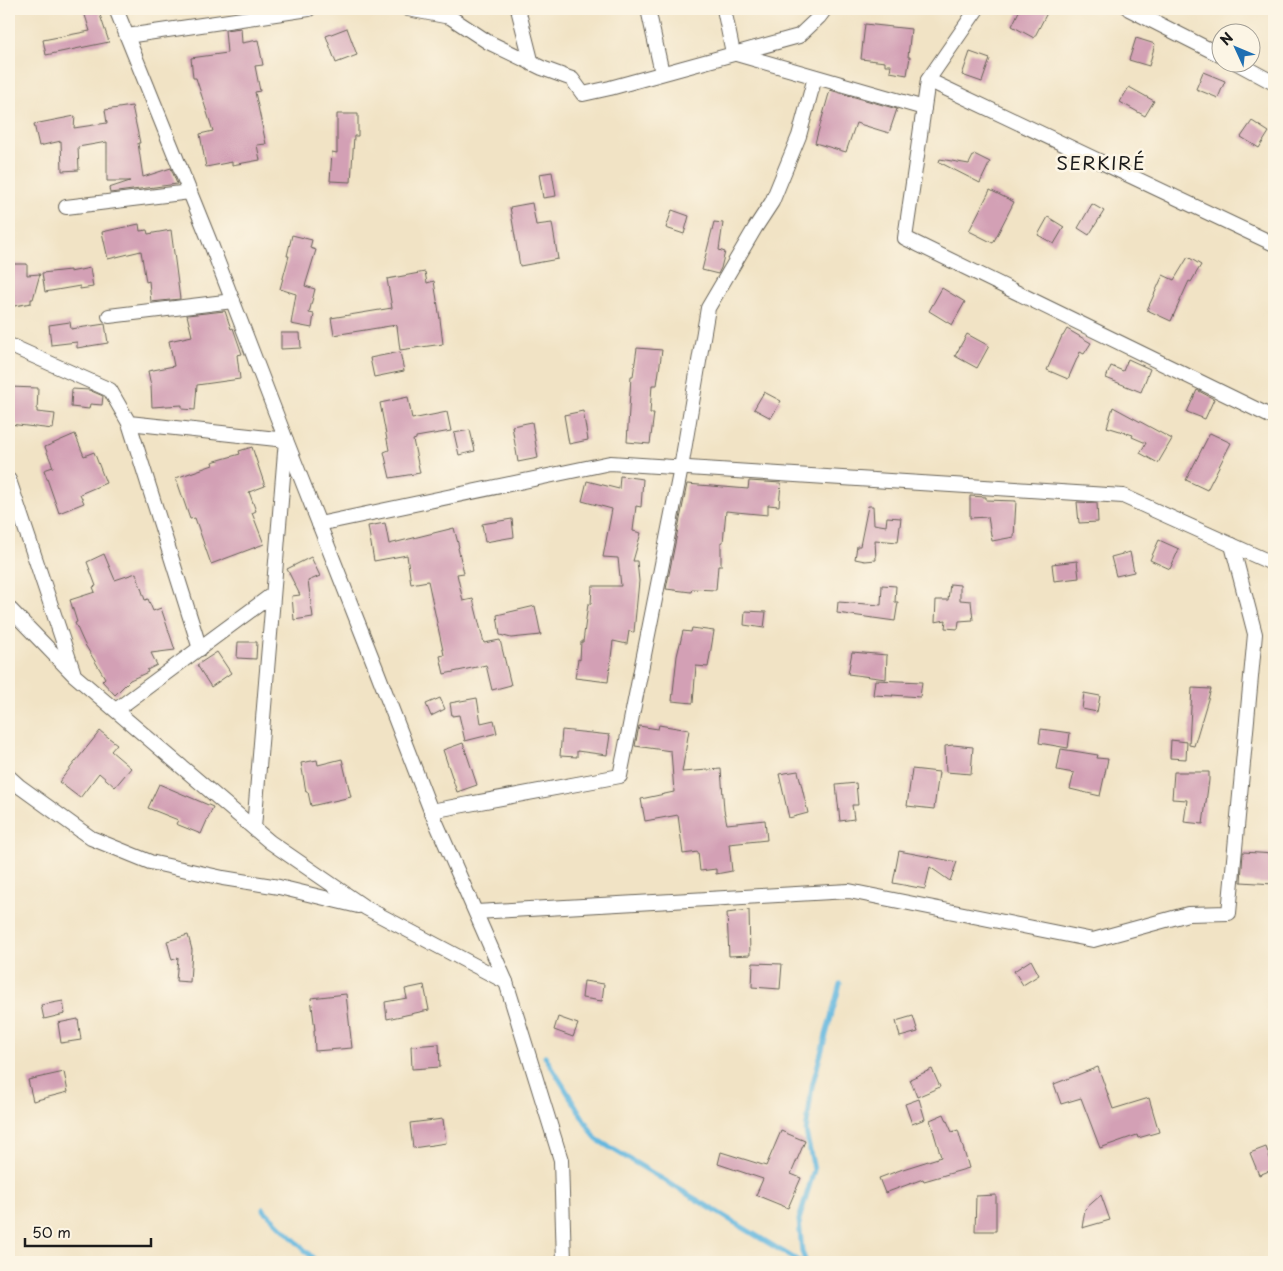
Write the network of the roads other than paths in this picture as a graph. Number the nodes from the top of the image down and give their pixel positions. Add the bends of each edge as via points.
1 (116, 9) edge
2 (309, 9) edge
3 (408, 9) edge
4 (518, 9) edge
5 (648, 9) edge
6 (724, 9) edge
7 (825, 9) edge
8 (977, 9) edge
9 (1128, 9) edge
10 (127, 36) junction
11 (1210, 50) edge
12 (733, 54) junction
13 (532, 64) junction
14 (1254, 72) edge
15 (662, 73) junction
16 (815, 77) junction
17 (928, 80) junction
18 (1274, 82) edge
19 (924, 108) junction
20 (190, 192) junction
21 (66, 207) dead end
22 (1274, 244) edge
23 (232, 301) junction
24 (109, 316) dead end
25 (9, 345) edge
26 (1274, 418) edge
27 (130, 424) junction
28 (286, 440) junction
29 (681, 468) junction
30 (9, 480) edge
31 (319, 524) junction
32 (1232, 545) junction
33 (1274, 564) edge
34 (273, 594) junction
35 (9, 608) edge
36 (200, 649) junction
37 (74, 675) junction
38 (116, 710) junction
39 (9, 777) edge
40 (431, 811) junction
41 (254, 828) junction
42 (366, 908) junction
43 (476, 912) junction
44 (506, 982) junction
45 (564, 1262) edge

1 - 10 street
2 - 10 street
3 - 13 street via 450,17 488,42
4 - 13 street
5 - 15 street
6 - 12 street
7 - 12 street via 799,36
8 - 17 street
9 - 11 street
10 - 20 street
12 - 15 street
12 - 16 street
13 - 15 street via 572,79 583,94
14 - 18 street
16 - 19 street
16 - 29 street via 799,136 772,202 708,308
17 - 19 street
17 - 22 street
19 - 26 street via 905,238
20 - 21 street
20 - 23 street
23 - 24 street
23 - 28 street
25 - 27 street via 110,390
27 - 28 street
27 - 36 street
28 - 31 street
28 - 34 street
29 - 31 street via 610,463
29 - 32 street via 1123,496
29 - 40 street via 620,776
30 - 37 street
31 - 40 street
32 - 33 street
32 - 43 street via 1256,634 1229,913 1188,914 1093,940 848,890
34 - 36 street
34 - 41 street
35 - 37 street
36 - 38 street
37 - 38 street
38 - 41 street
39 - 42 street via 91,838 150,862
40 - 43 street
41 - 42 street
42 - 44 street
43 - 44 street
44 - 45 street via 562,1160

